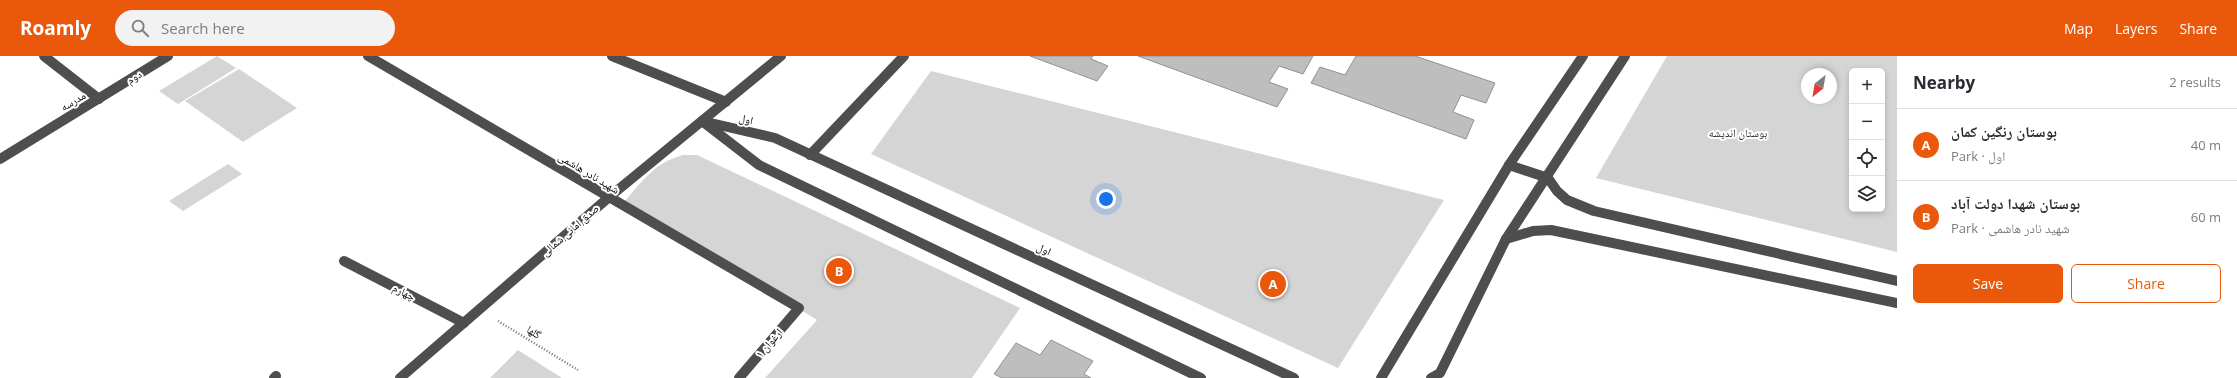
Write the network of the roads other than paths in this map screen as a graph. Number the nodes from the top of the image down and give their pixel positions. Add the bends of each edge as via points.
1 (44, 56) edge
2 (168, 56) edge
3 (368, 56) edge
4 (612, 56) edge
5 (781, 56) edge
6 (904, 56) edge
7 (1583, 56) edge
8 (1625, 56) edge
9 (99, 99) junction
10 (726, 102) junction
11 (702, 121) junction
12 (810, 155) junction
13 (0, 159) edge
14 (1509, 166) junction
15 (1548, 178) junction
16 (608, 198) junction
17 (1506, 239) junction
18 (344, 261) dead end
19 (1897, 281) edge
20 (1897, 303) edge
21 (799, 308) joint
22 (464, 323) junction
23 (400, 378) edge
24 (739, 378) edge
25 (1201, 378) edge
26 (1294, 378) edge
27 (1381, 378) edge
28 (1431, 378) edge

1 - 9 street, مدرسه
2 - 9 street, دوم
3 - 16 street, شهید نادر هاشمی
4 - 10 street
5 - 10 street, صدق امانی شمالی
6 - 12 street
7 - 14 street
8 - 15 street
9 - 13 street, مدرسه
10 - 11 street, صدق امانی شمالی
11 - 12 street, اول via 775,138
11 - 16 street, صدق امانی شمالی
11 - 25 street via 760,165
12 - 26 street, اول
14 - 15 street
14 - 27 street
15 - 17 street
15 - 19 street via 1556,192 1566,200 1594,211
16 - 21 street, شهید نادر هاشمی
16 - 22 street, صدق امانی شمالی
17 - 20 street via 1533,231 1551,230
17 - 28 street via 1440,373
18 - 22 street, چهارم
21 - 24 street, ارغوان ۱
22 - 23 street, صدق امانی شمالی

